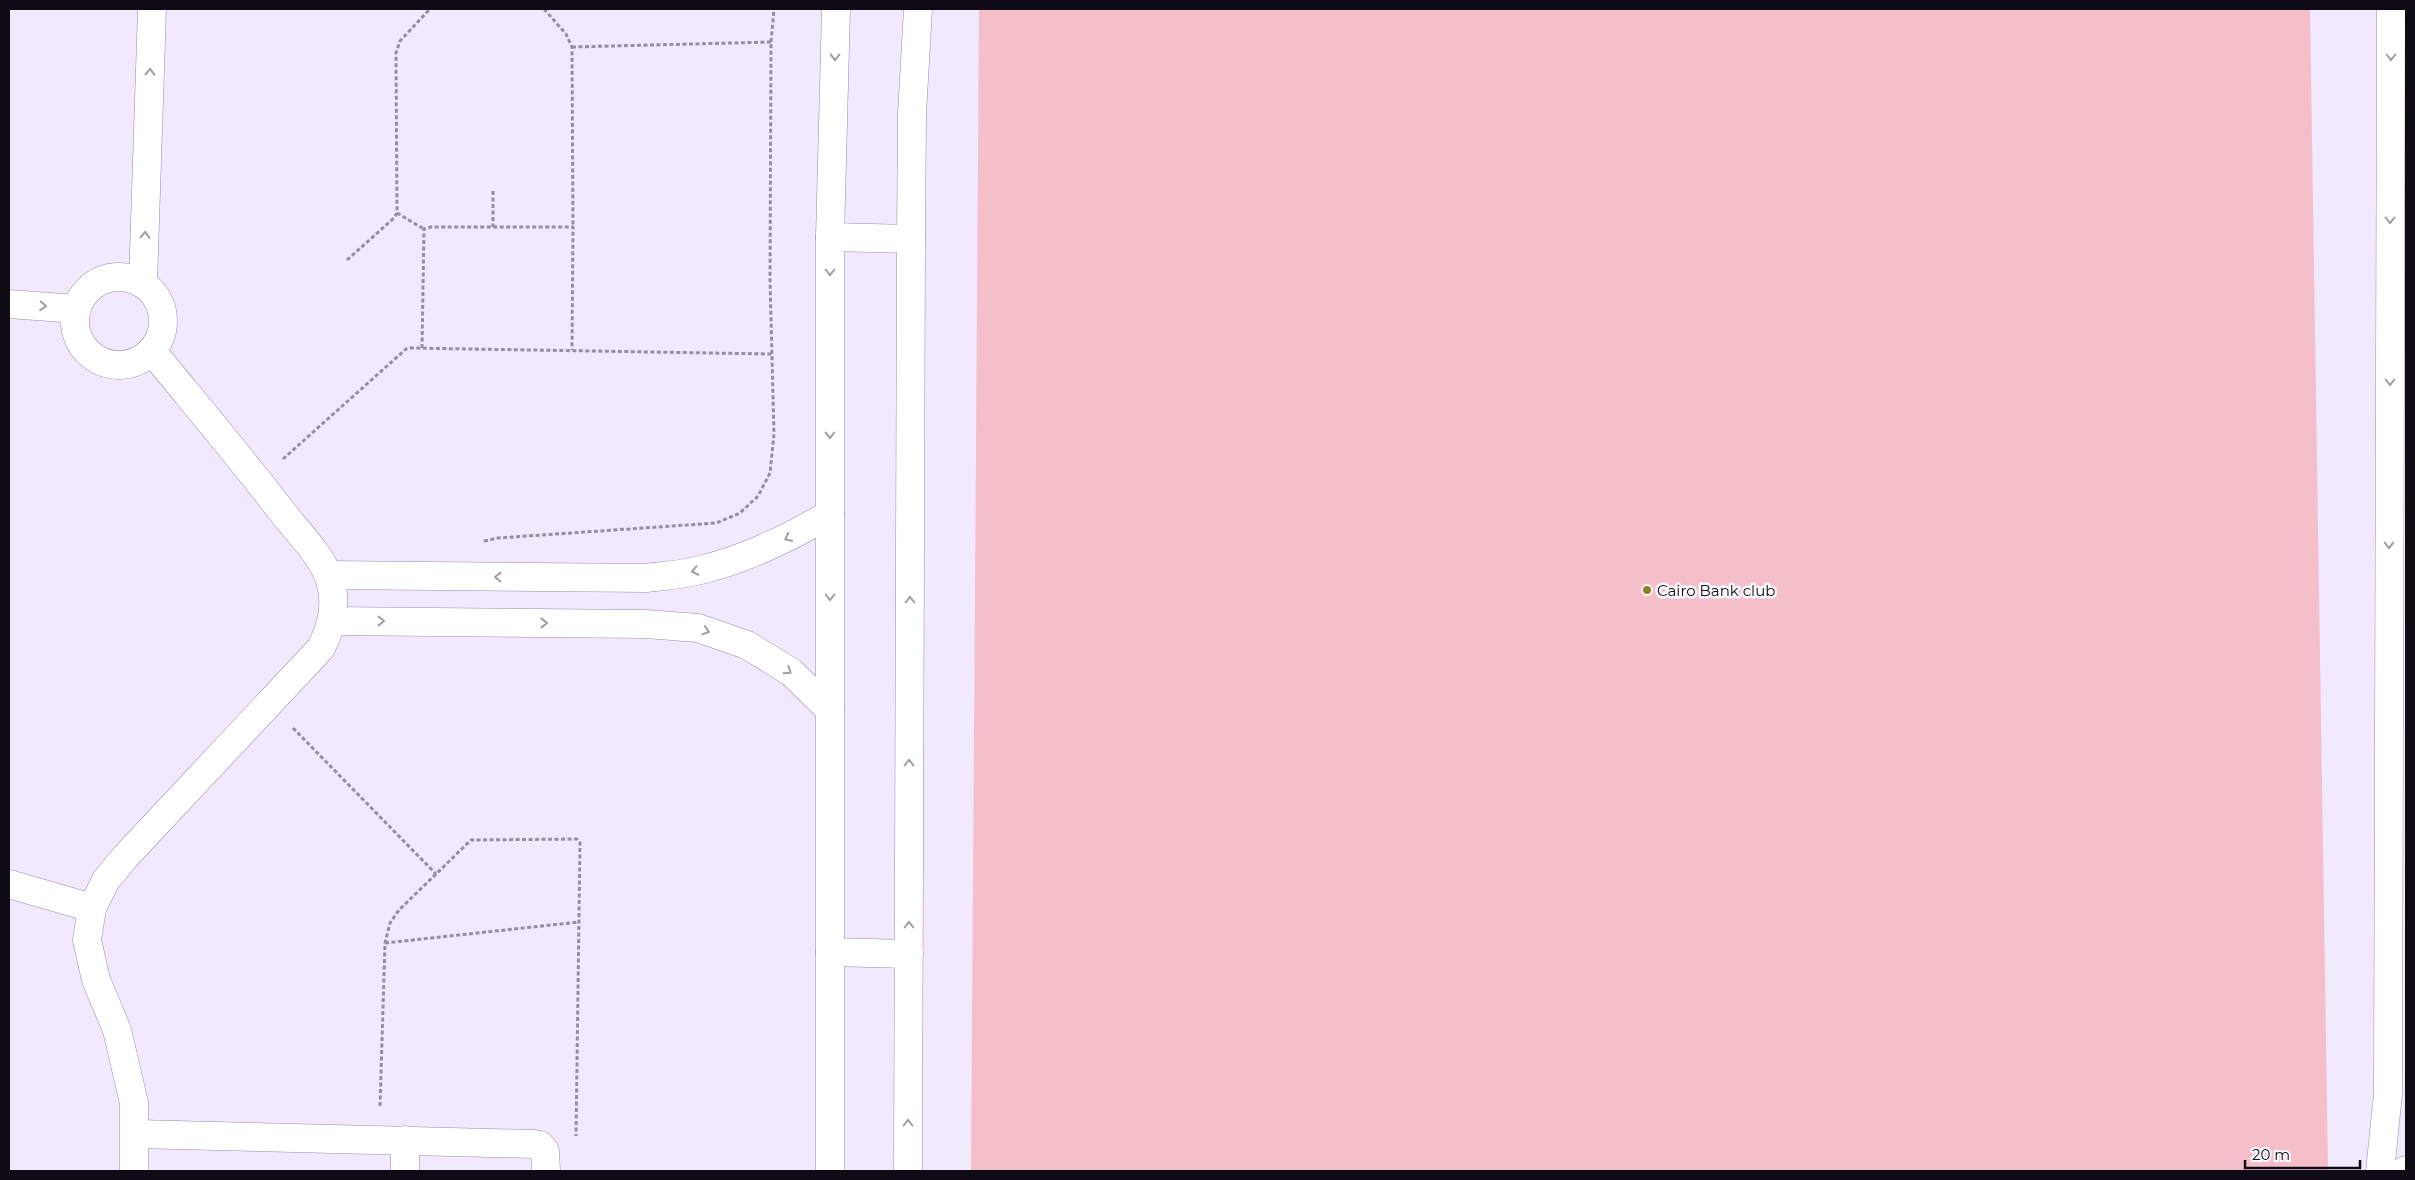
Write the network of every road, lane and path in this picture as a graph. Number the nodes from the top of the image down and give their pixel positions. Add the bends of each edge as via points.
1 (152, 9) edge
2 (430, 9) edge
3 (544, 9) edge
4 (774, 9) edge
5 (836, 9) edge
6 (918, 9) edge
7 (2391, 9) edge
8 (771, 42) junction
9 (572, 47) junction
10 (493, 191) dead end
11 (397, 213) junction
12 (493, 227) junction
13 (573, 227) junction
14 (424, 229) junction
15 (830, 237) junction
16 (911, 239) junction
17 (347, 260) dead end
18 (143, 283) junction
19 (9, 304) edge
20 (77, 309) junction
21 (422, 348) junction
22 (572, 350) junction
23 (152, 351) junction
24 (772, 354) junction
25 (258, 481) junction
26 (830, 514) junction
27 (477, 544) dead end
28 (328, 575) junction
29 (332, 621) junction
30 (269, 703) junction
31 (830, 710) junction
32 (436, 874) junction
33 (9, 884) edge
34 (92, 908) junction
35 (579, 922) junction
36 (385, 944) junction
37 (830, 952) junction
38 (909, 954) junction
39 (136, 1134) junction
40 (378, 1140) junction
41 (405, 1140) junction
42 (576, 1141) dead end
43 (134, 1171) edge
44 (405, 1171) edge
45 (546, 1171) edge
46 (830, 1171) edge
47 (908, 1171) edge
48 (2380, 1171) edge

18 -> 1 street
2 - 11 path via 400,41 396,53
3 - 9 path via 566,34
4 - 8 path
5 -> 15 street
6 - 16 street via 912,114
7 -> 48 street via 2388,1094
8 - 9 path
8 - 24 path
9 - 13 path
10 - 12 path
11 - 14 path
11 - 17 path
12 - 13 path
12 - 14 path
13 - 22 path
14 - 21 path
15 - 16 street
15 -> 26 street
38 -> 16 street
18 - 20 street via 117,277 103,280 91,286
18 - 23 street via 156,298 163,315 163,328
19 -> 20 street
20 - 23 street via 75,324 79,338 98,359 126,364
21 - 22 path
21 - 25 path via 406,349
22 - 24 path
23 - 25 street
24 - 27 path via 774,434 770,473 758,496 740,513 716,523 498,538
25 - 28 street via 320,560
26 -> 28 street via 787,539 742,558 695,571 646,578
26 -> 31 street
28 - 29 street via 334,598
29 - 30 street via 321,648
29 -> 31 street via 646,624 698,628 754,649 791,672
30 - 32 path
30 - 34 street via 126,856 106,880
31 - 37 street
32 - 35 path via 471,840 577,839 580,843
32 - 36 path via 399,910 390,923
33 - 34 street
34 - 39 street via 87,940 96,980 117,1030 134,1103
35 - 36 path
35 - 42 path
36 - 40 path
37 - 38 street
37 - 46 street
47 -> 38 street
39 - 40 street
39 - 43 street
40 - 41 street
41 - 44 street
41 - 45 street via 537,1144 545,1150

